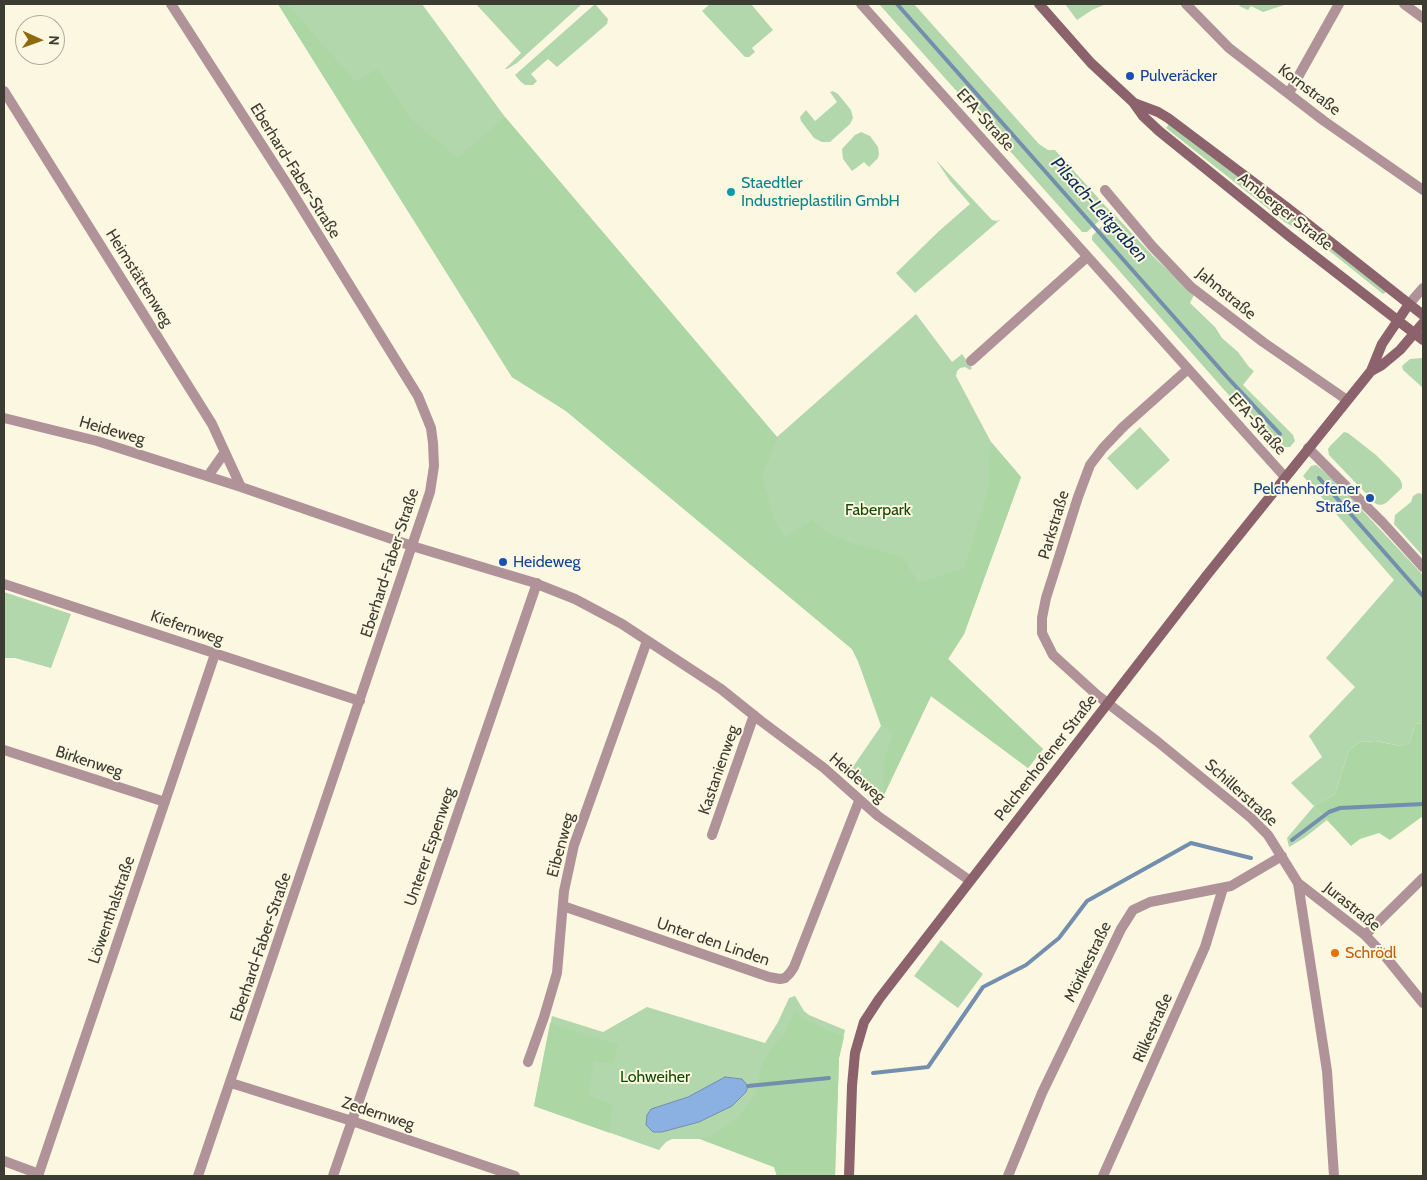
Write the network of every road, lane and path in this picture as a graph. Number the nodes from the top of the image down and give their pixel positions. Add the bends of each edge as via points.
1 (171, 4) edge
2 (861, 4) edge
3 (1039, 4) edge
4 (1186, 4) edge
5 (1339, 4) edge
6 (1404, 4) edge
7 (1423, 18) edge
8 (4, 91) edge
9 (1289, 93) junction
10 (1133, 102) junction
11 (1105, 190) dead end
12 (1423, 190) edge
13 (1087, 257) junction
14 (1423, 288) edge
15 (1409, 304) junction
16 (1423, 315) edge
17 (1398, 319) junction
18 (1423, 323) edge
19 (1415, 334) junction
20 (1423, 340) edge
21 (971, 361) dead end
22 (1187, 370) junction
23 (1370, 371) junction
24 (1347, 400) junction
25 (4, 418) edge
26 (1308, 448) junction
27 (225, 452) junction
28 (208, 476) junction
29 (1285, 477) junction
30 (241, 487) junction
31 (412, 546) junction
32 (1423, 567) edge
33 (537, 583) junction
34 (4, 584) edge
35 (647, 641) junction
36 (215, 654) junction
37 (360, 701) junction
38 (1107, 704) junction
39 (754, 715) junction
40 (4, 750) edge
41 (859, 800) junction
42 (165, 802) junction
43 (712, 835) dead end
44 (1282, 856) junction
45 (1423, 878) edge
46 (969, 880) junction
47 (1298, 883) junction
48 (1223, 888) junction
49 (563, 906) junction
50 (1365, 936) junction
51 (1423, 1003) edge
52 (528, 1062) dead end
53 (230, 1083) junction
54 (352, 1121) junction
55 (4, 1161) edge
56 (38, 1175) edge
57 (198, 1176) edge
58 (332, 1176) edge
59 (515, 1176) edge
60 (849, 1176) edge
61 (1008, 1176) edge
62 (1102, 1176) edge
63 (1334, 1176) edge

1 - 31 street, Eberhard-Faber-Straße via 418,396 431,428 434,466 430,492
2 - 13 street, EFA-Straße
3 - 10 main road, Amberger Straße via 1091,63
4 - 9 street, Kornstraße via 1229,48
5 - 9 street
6 - 7 street
8 - 27 street, Heimstättenweg via 212,424
9 - 12 street, Kornstraße
10 - 15 main road, Amberger Straße via 1168,118
10 - 17 main road, Amberger Straße via 1143,116 1167,137
11 - 24 street, Jahnstraße via 1191,287
13 - 21 street
13 - 22 street, EFA-Straße
14 - 15 street
15 - 16 main road, Amberger Straße
15 - 17 main road, Pelchenhofener Straße
17 - 19 main road, Amberger Straße
17 - 23 main road, Pelchenhofener Straße
18 - 19 main road, Pelchenhofener Straße
19 - 20 main road, Amberger Straße
19 - 23 main road, Pelchenhofener Straße via 1386,362
22 - 29 street, EFA-Straße
22 - 38 street, Parkstraße via 1123,427 1090,465 1044,608 1042,633 1053,655
23 - 24 main road, Pelchenhofener Straße
24 - 26 main road, Pelchenhofener Straße
25 - 28 street, Heideweg via 97,441
26 - 29 main road, Pelchenhofener Straße
26 - 32 street
27 - 28 street
27 - 30 street, Heimstättenweg
28 - 30 street, Heideweg
29 - 38 main road, Pelchenhofener Straße
30 - 31 street, Heideweg
31 - 33 street, Heideweg
31 - 37 street, Eberhard-Faber-Straße
33 - 35 street, Heideweg via 576,599
33 - 54 street, Unterer Espenweg
34 - 36 street, Kiefernweg
35 - 39 street, Heideweg via 721,689
35 - 49 street, Eibenweg via 574,845
36 - 37 street, Kiefernweg
36 - 42 street, Löwenthalstraße
37 - 53 street, Eberhard-Faber-Straße
38 - 44 street, Schillerstraße via 1251,818
38 - 46 main road, Pelchenhofener Straße
39 - 41 street, Heideweg via 824,768
39 - 43 street, Kastanienweg
40 - 42 street, Birkenweg
41 - 46 street, Heideweg
41 - 49 street, Unter den Linden via 794,967 785,978 769,977
42 - 56 street, Löwenthalstraße
44 - 47 street, Schillerstraße
44 - 48 street, Mörikestraße
45 - 50 street
46 - 60 main road, Pelchenhofener Straße via 864,1022 853,1070
47 - 50 street, Jurastraße
47 - 63 street, Schillerstraße via 1328,1071
48 - 61 street, Mörikestraße via 1150,902 1128,916 1042,1093
48 - 62 street, Rilkestraße via 1205,947
49 - 52 street, Eibenweg via 557,973
50 - 51 street, Jurastraße
53 - 54 street, Zedernweg
53 - 57 street, Eberhard-Faber-Straße
54 - 58 street, Unterer Espenweg
54 - 59 street, Zedernweg
55 - 56 street

